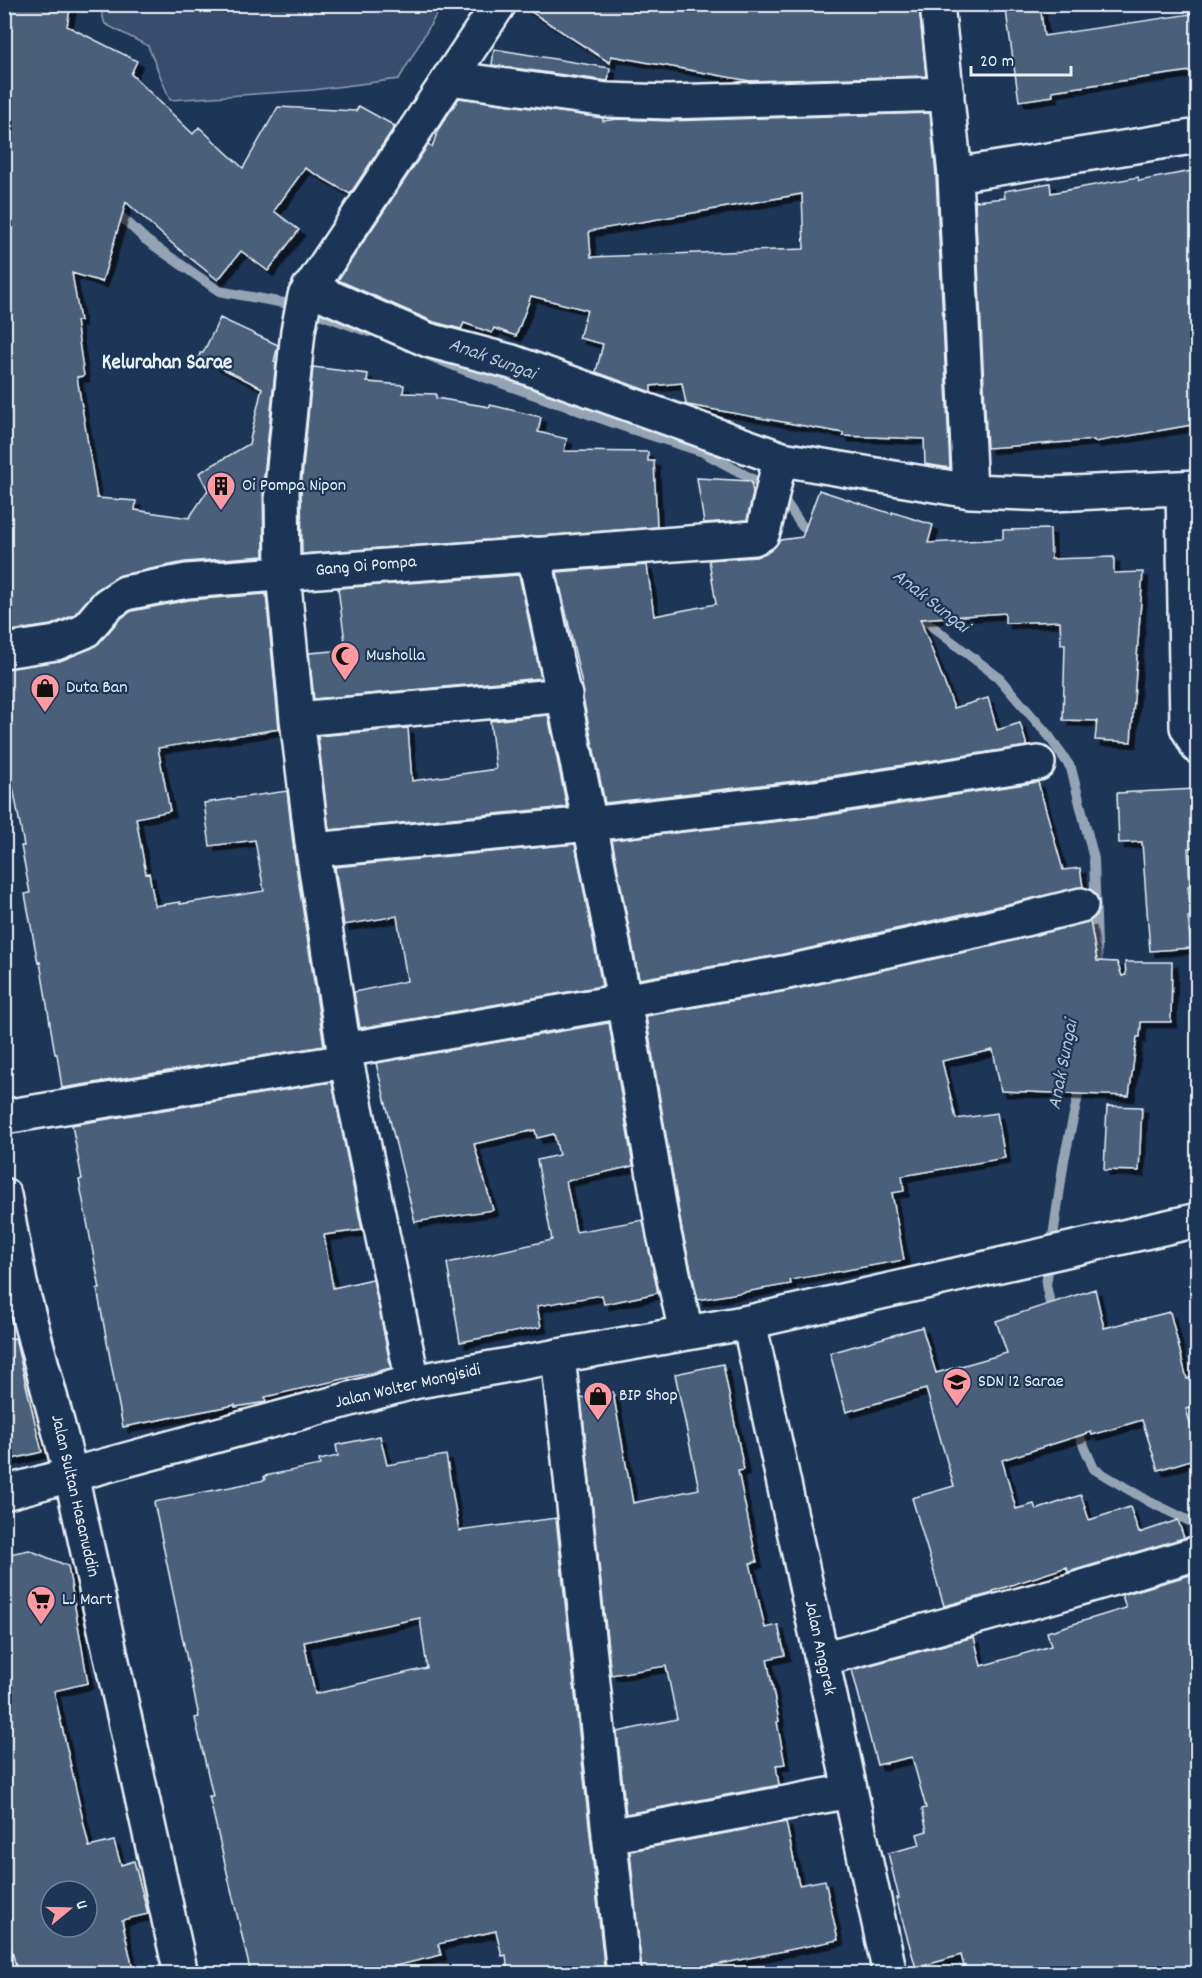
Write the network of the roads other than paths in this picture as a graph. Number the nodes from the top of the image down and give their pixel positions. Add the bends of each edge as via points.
1 (499, 4) edge
2 (937, 4) edge
3 (448, 78) junction
4 (947, 94) junction
5 (1197, 136) edge
6 (955, 175) junction
7 (307, 292) junction
8 (776, 479) junction
9 (1190, 487) edge
10 (970, 491) junction
11 (534, 554) junction
12 (283, 574) junction
13 (4, 651) edge
14 (565, 695) junction
15 (297, 719) junction
16 (1197, 747) edge
17 (1038, 763) dead end
18 (590, 824) junction
19 (314, 850) junction
20 (1081, 905) dead end
21 (624, 1000) junction
22 (345, 1056) junction
23 (4, 1117) edge
24 (4, 1196) edge
25 (1197, 1220) edge
26 (12, 1284) edge
27 (749, 1322) junction
28 (686, 1332) junction
29 (558, 1356) junction
30 (413, 1382) junction
31 (71, 1475) junction
32 (4, 1493) edge
33 (1197, 1553) edge
34 (822, 1659) junction
35 (850, 1791) junction
36 (609, 1836) junction
37 (181, 1974) edge
38 (624, 1974) edge
39 (890, 1974) edge

1 - 3 street
2 - 4 street
3 - 4 street via 607,100 668,102
3 - 7 street
4 - 6 street
5 - 6 street
6 - 10 street
7 - 8 street via 428,340 512,362
7 - 12 street via 298,331 282,487
8 - 10 street
8 - 11 street, Gang Oi Pompa via 762,534 747,539
9 - 10 street via 1053,494
9 - 16 street via 1187,727
11 - 12 street, Gang Oi Pompa
11 - 14 street
12 - 13 street, Gang Oi Pompa via 187,581 125,593 107,605 85,631 56,643
12 - 15 street
14 - 15 street
14 - 18 street
15 - 19 street
17 - 18 street via 815,798
18 - 19 street
18 - 21 street
19 - 22 street
20 - 21 street via 783,973
21 - 22 street
21 - 28 street via 664,1234
22 - 23 street
22 - 30 street
24 - 26 street, Jalan Sultan Hasanuddin
25 - 27 street, Jalan Wolter Mongisidi
26 - 31 street, Jalan Sultan Hasanuddin
27 - 28 street, Jalan Wolter Mongisidi
27 - 34 street, Jalan Anggrek
28 - 29 street, Jalan Wolter Mongisidi
29 - 30 street, Jalan Wolter Mongisidi
29 - 36 street
30 - 31 street, Jalan Wolter Mongisidi
31 - 32 street, Jalan Wolter Mongisidi
31 - 37 street, Jalan Sultan Hasanuddin
33 - 34 street
34 - 35 street, Jalan Anggrek
35 - 36 street
35 - 39 street, Jalan Anggrek
36 - 38 street

